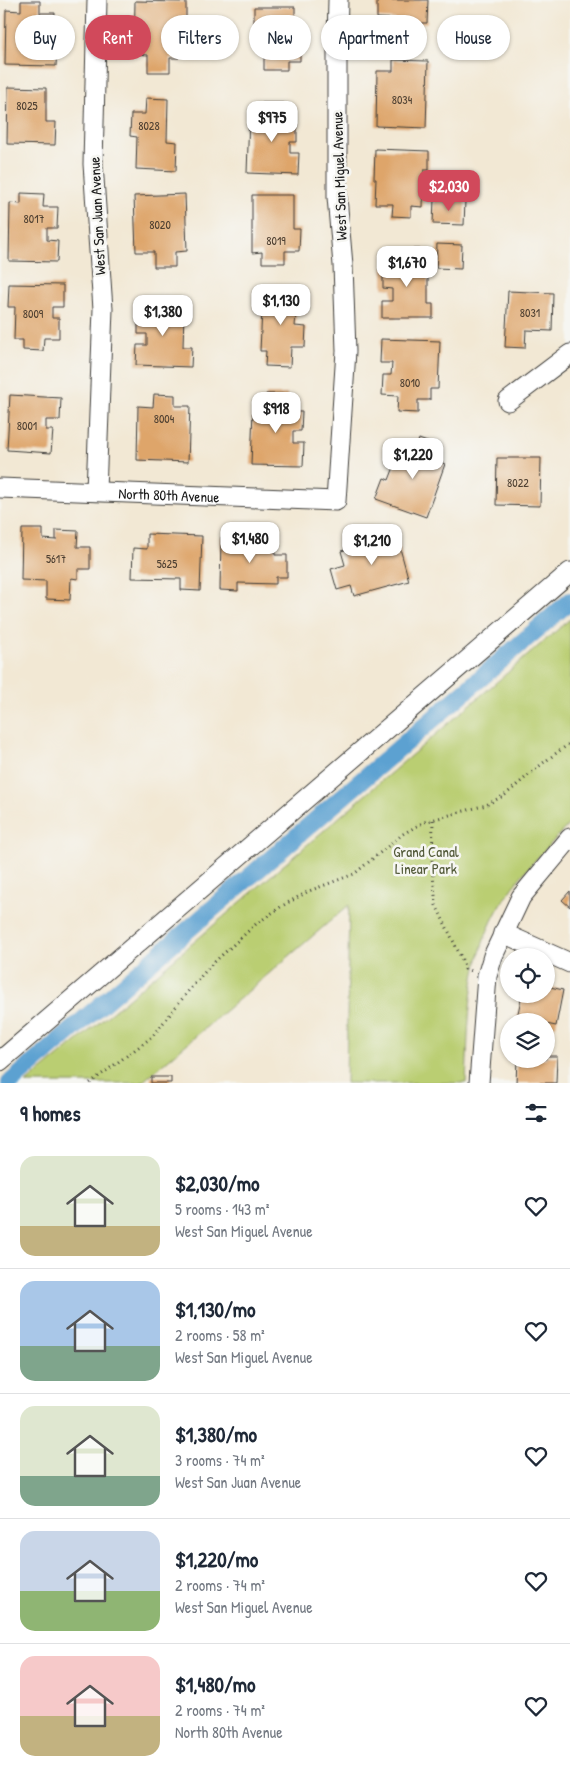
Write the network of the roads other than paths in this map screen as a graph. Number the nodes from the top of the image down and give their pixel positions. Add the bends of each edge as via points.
1 (97, 0) edge
2 (338, 0) edge
3 (570, 354) edge
4 (508, 401) dead end
5 (0, 488) edge
6 (96, 491) junction
7 (336, 501) joint
8 (570, 572) edge
9 (570, 838) edge
10 (503, 933) junction
11 (570, 963) edge
12 (0, 1062) edge
13 (479, 1083) edge

1 - 6 street, West San Juan Avenue via 93,164 103,309
2 - 7 street, West San Miguel Avenue via 337,196 346,350
3 - 4 street
5 - 6 street, North 80th Avenue
6 - 7 street, North 80th Avenue
8 - 12 street
9 - 10 street via 521,897
10 - 11 street
10 - 13 street via 487,976

